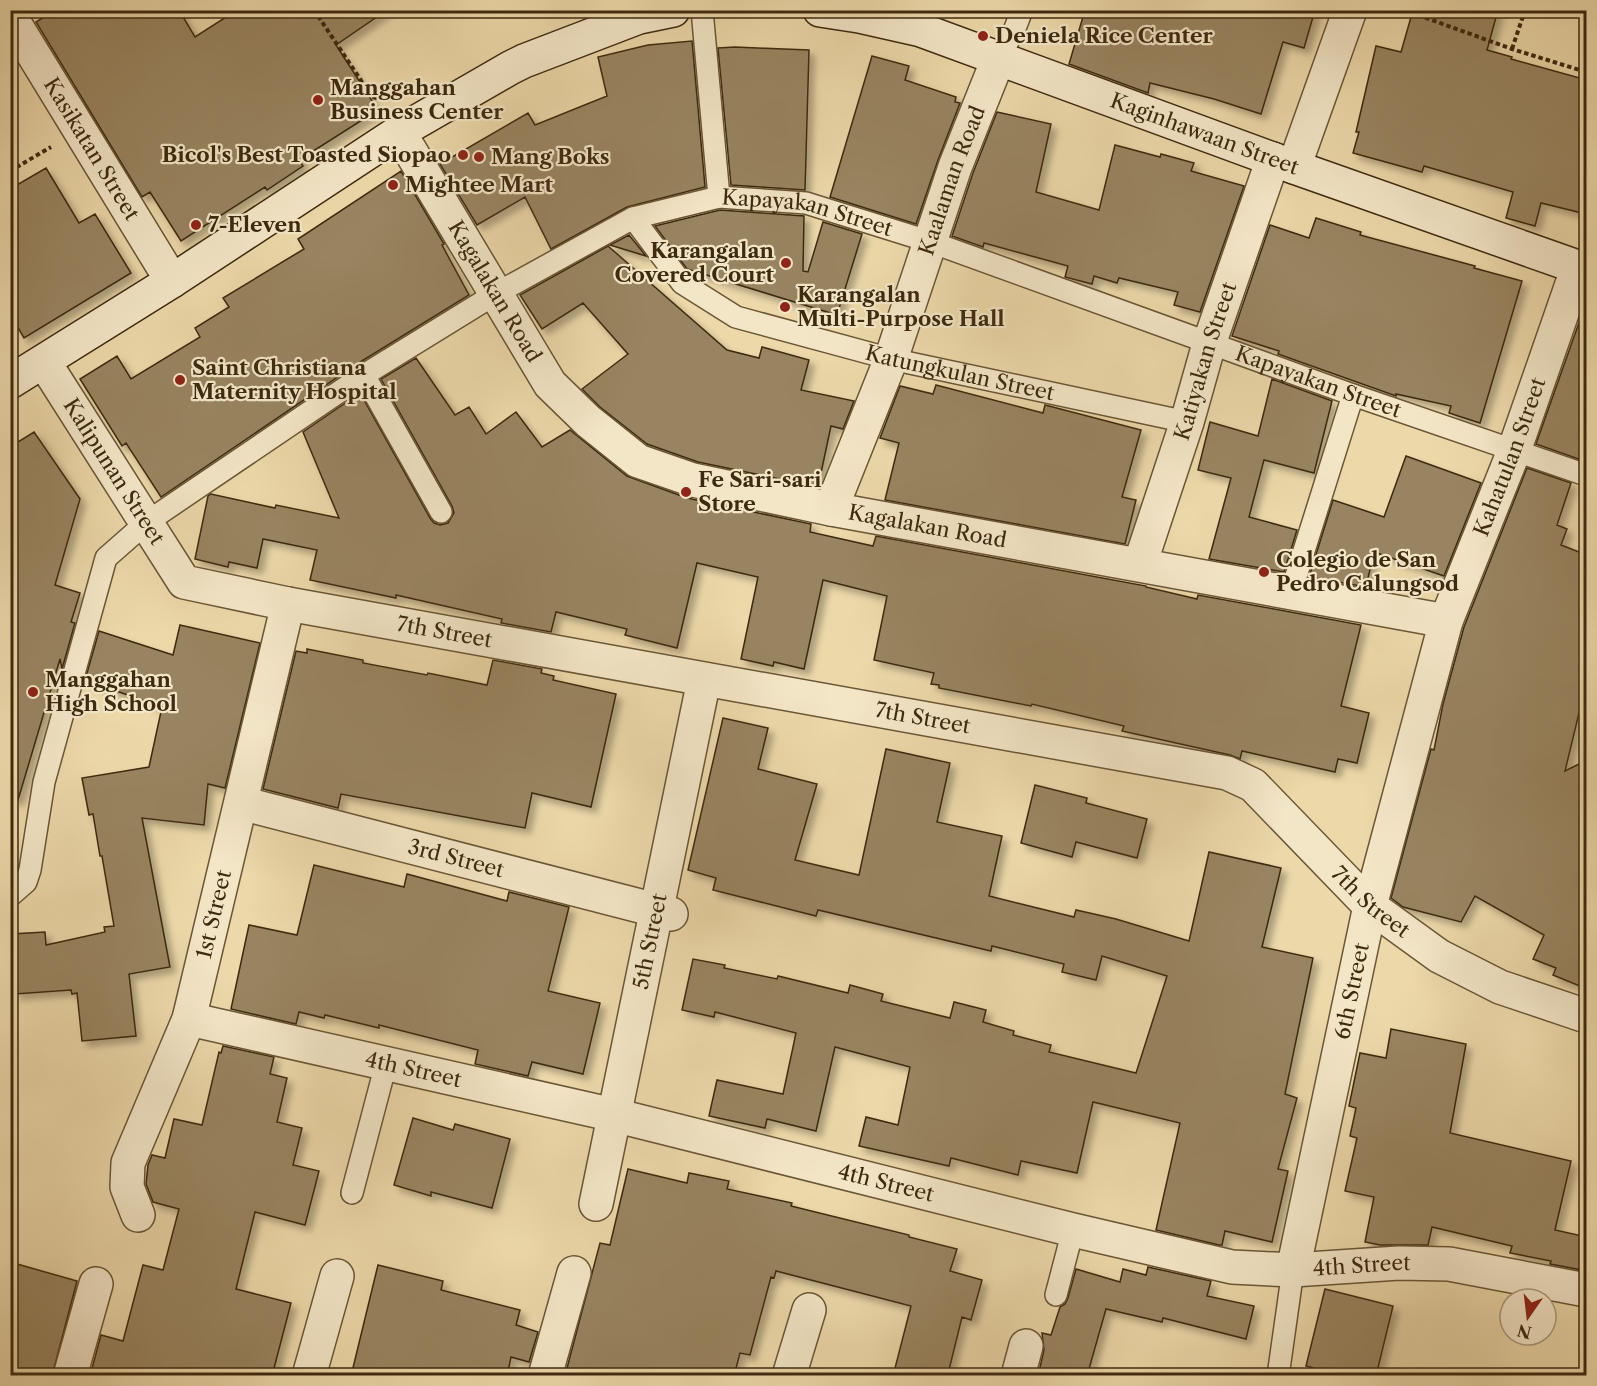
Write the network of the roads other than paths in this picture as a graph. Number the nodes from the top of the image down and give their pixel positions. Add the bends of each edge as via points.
1 (673, 10) edge
2 (702, 10) edge
3 (820, 10) edge
4 (1022, 10) edge
5 (1350, 10) edge
6 (860, 13) edge
7 (10, 16) edge
8 (999, 57) junction
9 (399, 132) junction
10 (1283, 163) junction
11 (719, 197) junction
12 (633, 218) junction
13 (931, 242) junction
14 (1582, 268) edge
15 (172, 281) junction
16 (497, 293) junction
17 (1209, 344) junction
18 (891, 359) junction
19 (44, 362) junction
20 (364, 375) junction
21 (10, 382) edge
22 (1353, 395) junction
23 (1187, 422) junction
24 (1514, 451) junction
25 (1587, 475) edge
26 (831, 509) junction
27 (441, 512) dead end
28 (147, 522) junction
29 (1140, 564) junction
30 (184, 582) joint
31 (1291, 592) junction
32 (288, 604) junction
33 (1446, 621) junction
34 (704, 680) junction
35 (1422, 715) joint
36 (241, 803) junction
37 (10, 896) edge
38 (1370, 906) junction
39 (664, 912) junction
40 (1587, 1017) edge
41 (189, 1019) junction
42 (386, 1064) junction
43 (614, 1115) junction
44 (352, 1193) dead end
45 (596, 1204) dead end
46 (138, 1215) dead end
47 (1073, 1230) junction
48 (1293, 1270) junction
49 (574, 1273) dead end
50 (337, 1276) dead end
51 (96, 1284) dead end
52 (1587, 1290) edge
53 (1056, 1295) dead end
54 (809, 1310) dead end
55 (70, 1376) edge
56 (309, 1376) edge
57 (544, 1376) edge
58 (789, 1376) edge
59 (1278, 1376) edge

1 - 9 street via 639,17 524,61
2 - 11 lane
3 - 6 street, Kaginhawaan Street
4 - 8 lane
5 - 10 street, Katiyakan Street
6 - 8 street, Kaginhawaan Street
7 - 15 street, Kasikatan Street
8 - 10 street, Kaginhawaan Street
8 - 13 street, Kaalaman Road via 955,167
9 - 15 street
9 - 16 street, Kagalakan Road
10 - 14 street, Kaginhawaan Street
10 - 17 street, Katiyakan Street
11 - 12 lane, Kapayakan Street
11 - 13 lane, Kapayakan Street via 806,203
12 - 16 lane, Kapayakan Street
12 - 18 lane, Katungkulan Street via 682,283 736,317
13 - 17 lane, Kapayakan Street
13 - 18 street, Kaalaman Road
14 - 24 street, Kahatulan Street
15 - 19 street
16 - 20 lane, Kapayakan Street
16 - 26 street, Kagalakan Road via 550,384 588,421 638,460 693,480
17 - 22 lane, Kapayakan Street
17 - 23 street, Katiyakan Street
18 - 23 lane, Katungkulan Street
18 - 26 street, Kaalaman Road
19 - 21 street
19 - 28 street, Kalipunan Street
20 - 27 lane
20 - 28 lane, Kapayakan Street
22 - 24 lane, Kapayakan Street
22 - 31 lane
23 - 29 street, Katiyakan Street
24 - 25 lane, Kapayakan Street
24 - 33 street, Kahatulan Street
26 - 29 street, Kagalakan Road
28 - 30 street, Kalipunan Street
28 - 37 lane, Kapayakan Street via 106,558 44,782 30,870 26,882
29 - 31 street, Kagalakan Road
30 - 32 street, 7th Street
31 - 33 street, Kagalakan Road
32 - 34 street, 7th Street
32 - 36 street, 1st Street
33 - 35 street, Kahatulan Street
34 - 38 street, 7th Street via 1227,773 1253,785
34 - 39 street, 5th Street
35 - 38 street, 6th Street
36 - 39 street, 3rd Street
36 - 41 street, 1st Street
38 - 40 street, 7th Street via 1439,956 1500,987
38 - 48 street, 6th Street
39 - 43 street, 5th Street
41 - 42 street, 4th Street
41 - 46 street, 1st Street via 128,1163 127,1187
42 - 43 street, 4th Street
42 - 44 lane
43 - 45 street, 5th Street
43 - 47 street, 4th Street
47 - 48 street, 4th Street via 1232,1267
47 - 53 lane
48 - 52 street, 4th Street via 1449,1264
48 - 59 lane
49 - 57 street
50 - 56 street
51 - 55 street
54 - 58 street

